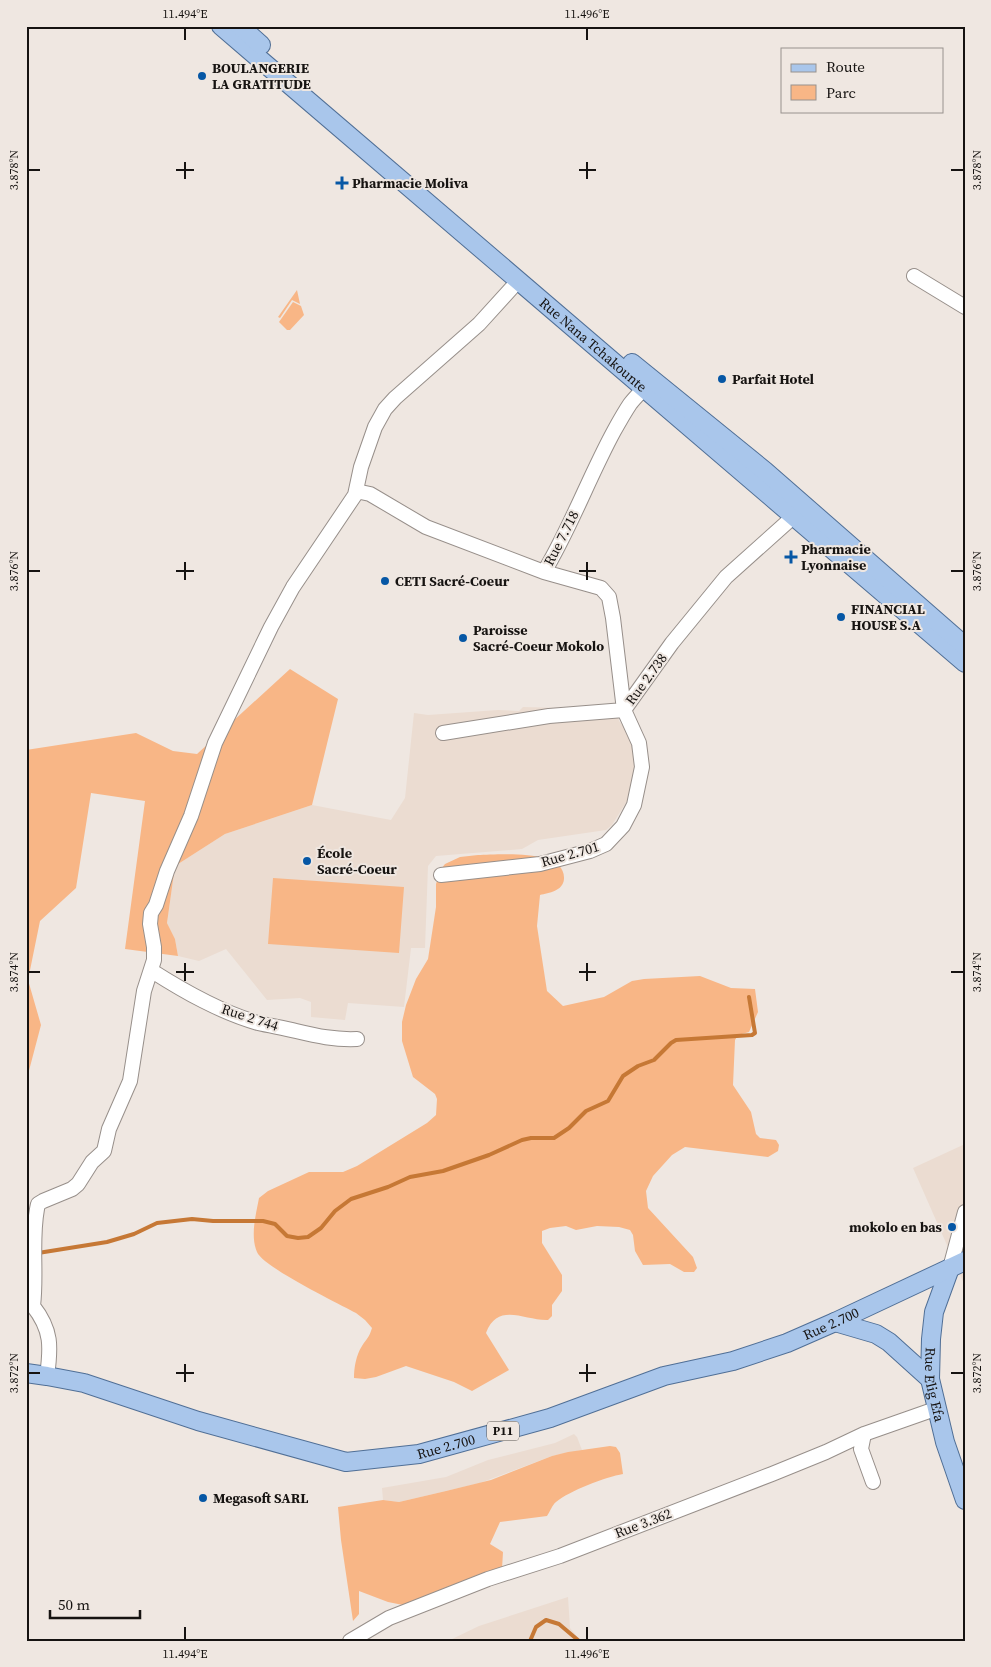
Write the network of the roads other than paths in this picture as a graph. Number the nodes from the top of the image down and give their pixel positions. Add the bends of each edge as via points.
1 (222, 26) edge
2 (240, 26) edge
3 (914, 276) dead end
4 (518, 281) junction
5 (965, 307) edge
6 (648, 383) junction
7 (356, 491) junction
8 (793, 517) junction
9 (544, 572) junction
10 (965, 646) edge
11 (965, 663) edge
12 (624, 710) junction
13 (443, 733) dead end
14 (441, 875) dead end
15 (152, 971) junction
16 (357, 1039) dead end
17 (965, 1212) edge
18 (958, 1265) edge
19 (835, 1322) junction
20 (26, 1373) edge
21 (47, 1376) junction
22 (930, 1379) junction
23 (938, 1408) junction
24 (864, 1434) junction
25 (873, 1482) dead end
26 (965, 1500) edge
27 (350, 1641) edge

1 - 4 main road, Rue Nana Tchakounte
2 - 6 main road, Rue Nana Tchakounte
3 - 5 street
4 - 6 main road, Rue Nana Tchakounte
4 - 7 street via 479,324 385,409 367,447
6 - 8 main road, Rue Nana Tchakounte
6 - 9 street, Rue 7.718 via 615,430
6 - 10 main road, Rue Nana Tchakounte via 765,471
7 - 9 street, Rue 7.718 via 370,494 426,526
7 - 15 street via 270,627 214,743 191,816 151,913
8 - 11 main road, Rue Nana Tchakounte
8 - 12 street, Rue 2.738 via 726,577 672,643
9 - 12 street, Rue 2.701 via 601,588 609,597
12 - 13 street, Rue 2.738 via 550,716
12 - 14 street, Rue 2.701 via 639,743 642,767 634,805 623,826 606,844 540,864
15 - 16 street, Rue 2 744 via 189,994 258,1023 320,1037
15 - 21 street via 144,991 130,1081 104,1151 72,1189 38,1204 33,1306 49,1333
17 - 18 street
18 - 19 main road, Rue 2.700 / P11
18 - 22 main road, Rue Elig Efa via 934,1312
19 - 21 main road, Rue 2.700 / P11 via 733,1361 664,1376 550,1418 419,1454 346,1462 198,1421 84,1383
19 - 22 main road via 876,1334
20 - 21 main road, Rue 2.700 / P11
22 - 23 main road, Rue Elig Efa
23 - 24 street, Rue 3.362
23 - 26 main road, Rue Elig Efa via 945,1442
24 - 25 street via 861,1449
24 - 27 street, Rue 3.362 via 772,1474 389,1618

